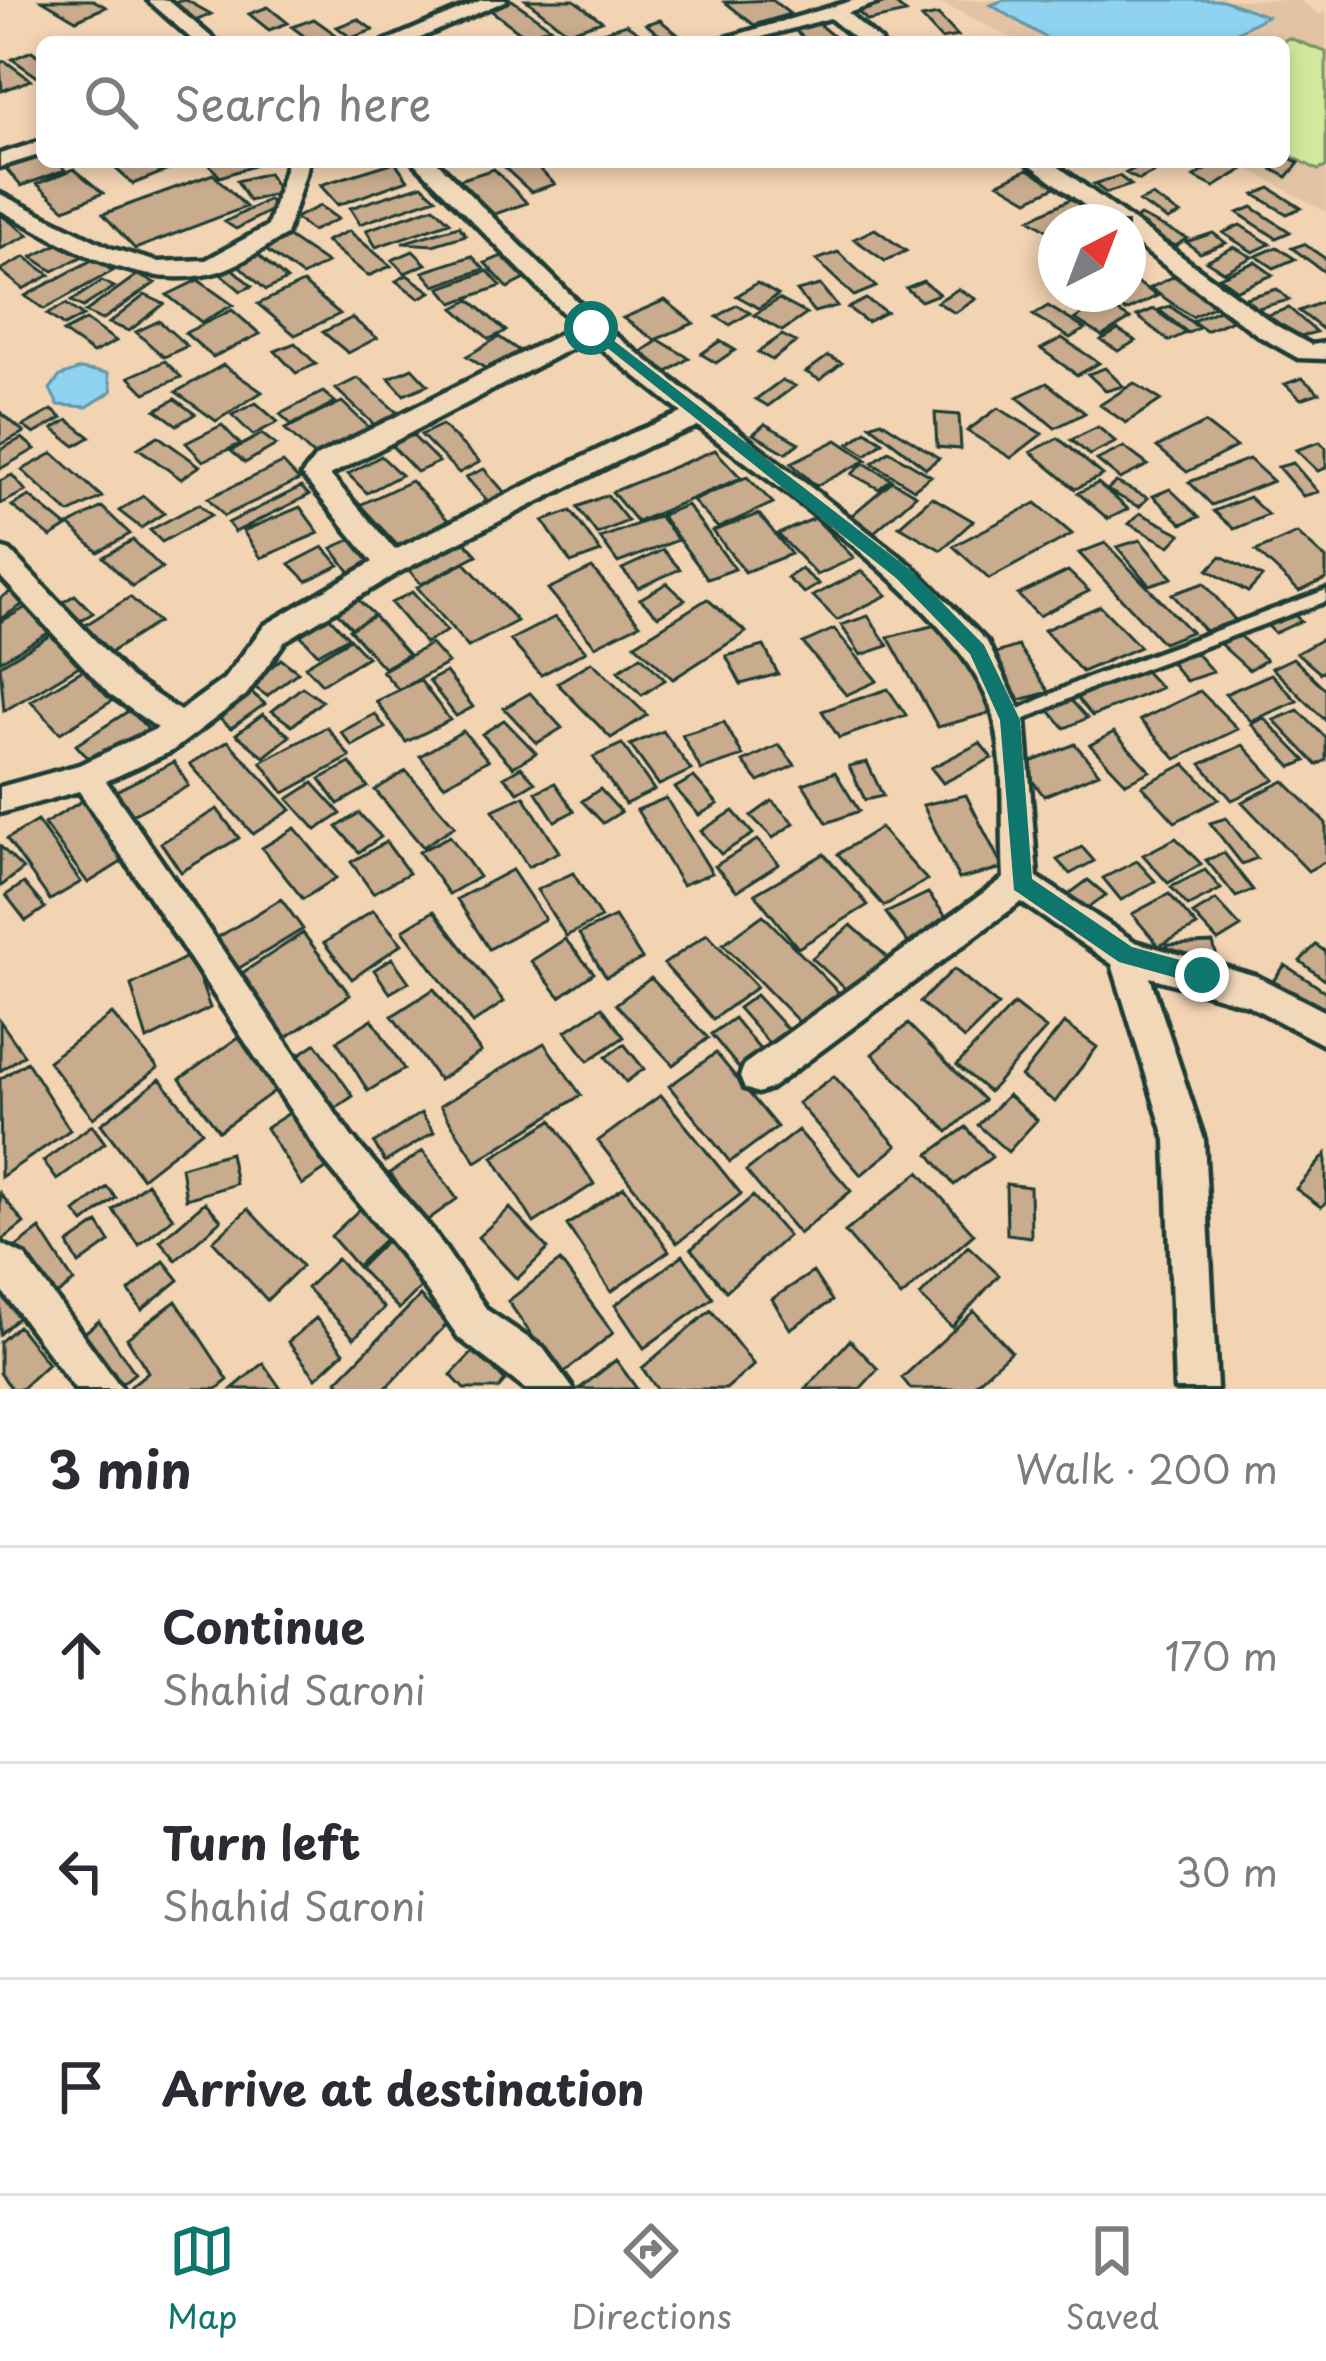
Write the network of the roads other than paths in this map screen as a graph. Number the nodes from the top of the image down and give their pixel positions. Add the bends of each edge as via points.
1 (157, 0) edge
2 (498, 0) edge
3 (875, 0) edge
4 (832, 10) junction
5 (200, 36) edge
6 (409, 36) edge
7 (743, 36) edge
8 (864, 36) edge
9 (36, 149) edge
10 (0, 161) edge
11 (296, 168) edge
12 (431, 168) edge
13 (1046, 168) edge
14 (0, 201) edge
15 (1095, 204) edge
16 (1146, 240) edge
17 (591, 328) junction
18 (1326, 351) edge
19 (704, 414) junction
20 (0, 558) edge
21 (391, 564) junction
22 (1326, 595) edge
23 (1010, 720) junction
24 (178, 726) junction
25 (86, 776) junction
26 (0, 800) edge
27 (1021, 884) junction
28 (1126, 955) junction
29 (1326, 1030) edge
30 (758, 1076) dead end
31 (0, 1263) edge
32 (101, 1389) edge
33 (552, 1389) edge
34 (1196, 1389) edge

1 - 5 street
2 - 6 street
3 - 4 street
4 - 7 street
4 - 8 street
9 - 10 street
11 - 14 street via 278,230 214,265 177,272 129,263
12 - 17 street
13 - 15 street
16 - 18 street via 1268,331 1307,353
17 - 19 street
17 - 21 street via 325,463 315,475
19 - 21 street
19 - 23 street via 902,573 977,650
20 - 24 street via 120,686
21 - 24 street via 274,633 235,687
22 - 23 lane
23 - 27 street
24 - 25 street
25 - 26 street
25 - 33 street via 338,1149 472,1324 529,1362
27 - 28 street
27 - 30 street
28 - 29 street via 1256,992
28 - 34 street via 1185,1140
31 - 32 street

